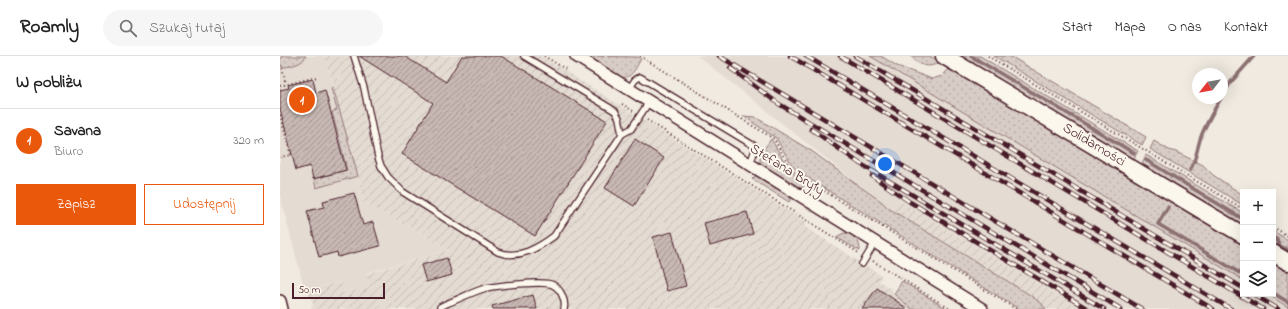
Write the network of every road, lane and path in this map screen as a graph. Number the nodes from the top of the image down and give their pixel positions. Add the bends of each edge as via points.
1 (354, 56) edge
2 (524, 56) edge
3 (544, 56) edge
4 (576, 56) edge
5 (640, 56) edge
6 (944, 56) edge
7 (988, 56) edge
8 (280, 65) edge
9 (570, 72) dead end
10 (317, 77) dead end
11 (286, 84) junction
12 (280, 86) edge
13 (629, 89) junction
14 (649, 102) junction
15 (622, 104) dead end
16 (280, 115) edge
17 (641, 116) junction
18 (622, 134) junction
19 (280, 157) edge
20 (750, 164) junction
21 (1240, 207) edge
22 (1276, 229) edge
23 (1240, 233) edge
24 (1288, 236) edge
25 (875, 243) junction
26 (1276, 255) edge
27 (866, 257) junction
28 (1288, 262) edge
29 (862, 264) dead end
30 (280, 300) edge
31 (282, 309) edge
32 (440, 309) edge
33 (564, 309) edge
34 (950, 309) edge
35 (982, 309) edge
36 (1016, 309) edge

1 - 18 lane via 364,88 378,157 388,177 403,192 505,255 526,252 541,246 554,236
2 - 18 lane via 615,111
3 - 9 path
4 - 13 street, Stefana Bryły
5 - 36 path via 774,139 795,173
6 - 23 street, Solidarności
7 - 21 path
8 - 11 path
10 - 11 path
11 - 12 path
13 - 14 street, Stefana Bryły
13 - 20 lane via 640,77 756,147
14 - 17 lane
14 - 20 street, Stefana Bryły
15 - 17 path
16 - 19 path via 291,154
17 - 18 lane via 631,129
17 - 27 path
20 - 25 street, Stefana Bryły
22 - 24 path
25 - 27 lane
25 - 35 street, Stefana Bryły
26 - 28 street
27 - 29 lane
27 - 34 path
30 - 31 street
32 - 33 lane via 446,304 495,286 545,283 553,284 559,290

